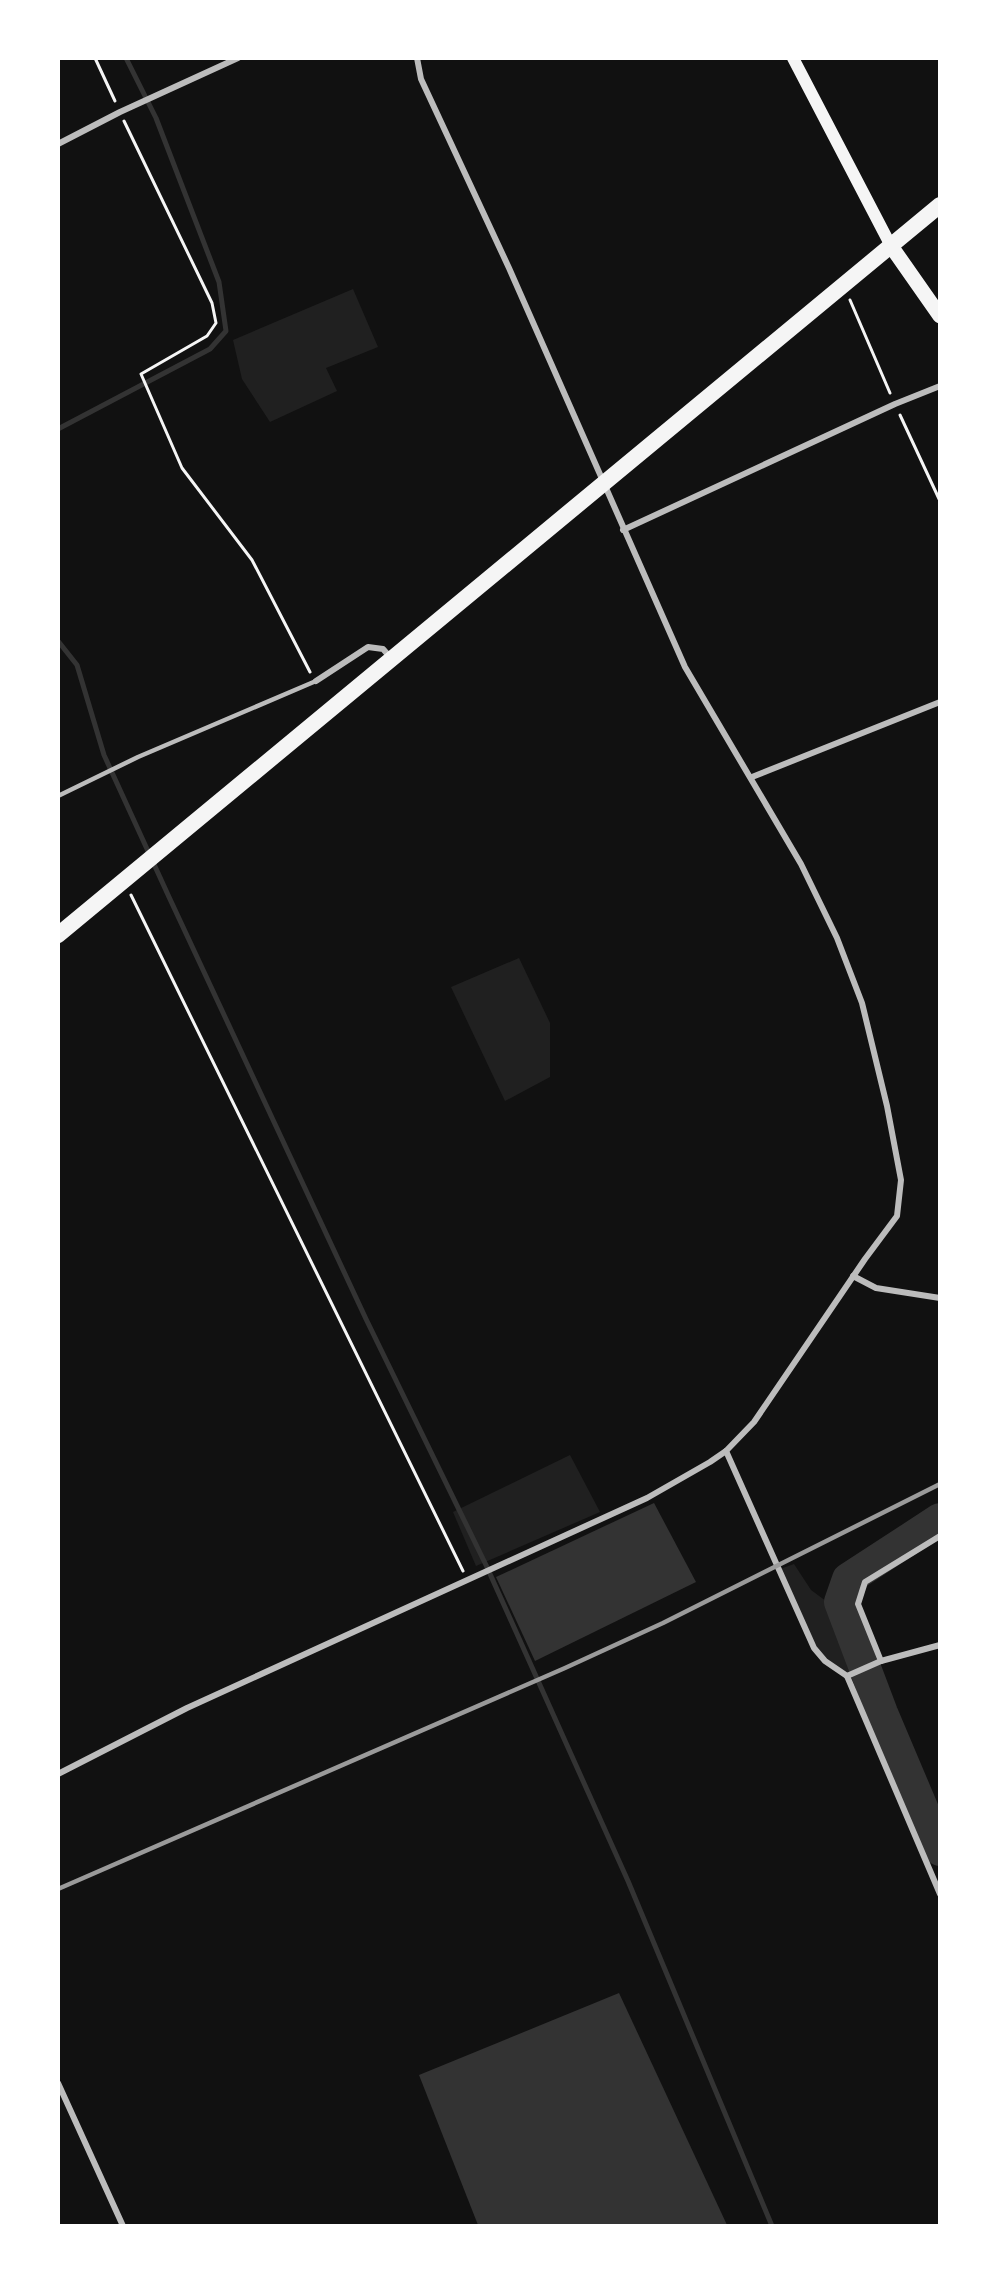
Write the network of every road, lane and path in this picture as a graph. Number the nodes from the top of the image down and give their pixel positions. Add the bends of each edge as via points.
1 (95, 58) edge
2 (238, 58) edge
3 (417, 58) edge
4 (793, 58) edge
5 (120, 112) junction
6 (58, 144) edge
7 (939, 205) edge
8 (891, 246) junction
9 (842, 287) junction
10 (939, 316) edge
11 (939, 386) edge
12 (895, 404) junction
13 (602, 484) junction
14 (939, 501) edge
15 (623, 530) junction
16 (392, 660) junction
17 (315, 681) junction
18 (939, 702) edge
19 (752, 777) junction
20 (58, 796) edge
21 (123, 880) junction
22 (58, 935) edge
23 (853, 1276) junction
24 (939, 1298) edge
25 (726, 1451) junction
26 (939, 1536) edge
27 (468, 1581) junction
28 (939, 1645) edge
29 (881, 1661) junction
30 (847, 1676) junction
31 (58, 1774) edge
32 (939, 1894) edge
33 (58, 2083) edge
34 (123, 2226) edge

1 - 5 path
2 - 5 street
3 - 13 street via 421,79 509,268
4 - 8 main road
5 - 6 street
5 - 17 path via 212,303 216,323 207,336 141,374 182,468 252,560
7 - 8 highway
8 - 9 highway
8 - 10 main road
9 - 12 path via 858,314
9 - 13 highway
11 - 12 street
12 - 14 path
12 - 15 street
13 - 15 street
13 - 16 highway
15 - 19 street via 686,667
16 - 17 street via 383,649 368,647
16 - 21 highway
17 - 20 lane
18 - 19 street
19 - 23 street via 837,938 862,1003 887,1106 901,1180 897,1216
21 - 22 highway
21 - 27 path
23 - 24 street via 876,1288
23 - 25 street via 754,1422
25 - 27 street via 647,1498
25 - 30 street via 814,1648
26 - 29 street via 865,1582 860,1592 858,1604
27 - 31 street via 187,1708
28 - 29 street
29 - 30 street
30 - 32 street
33 - 34 street

